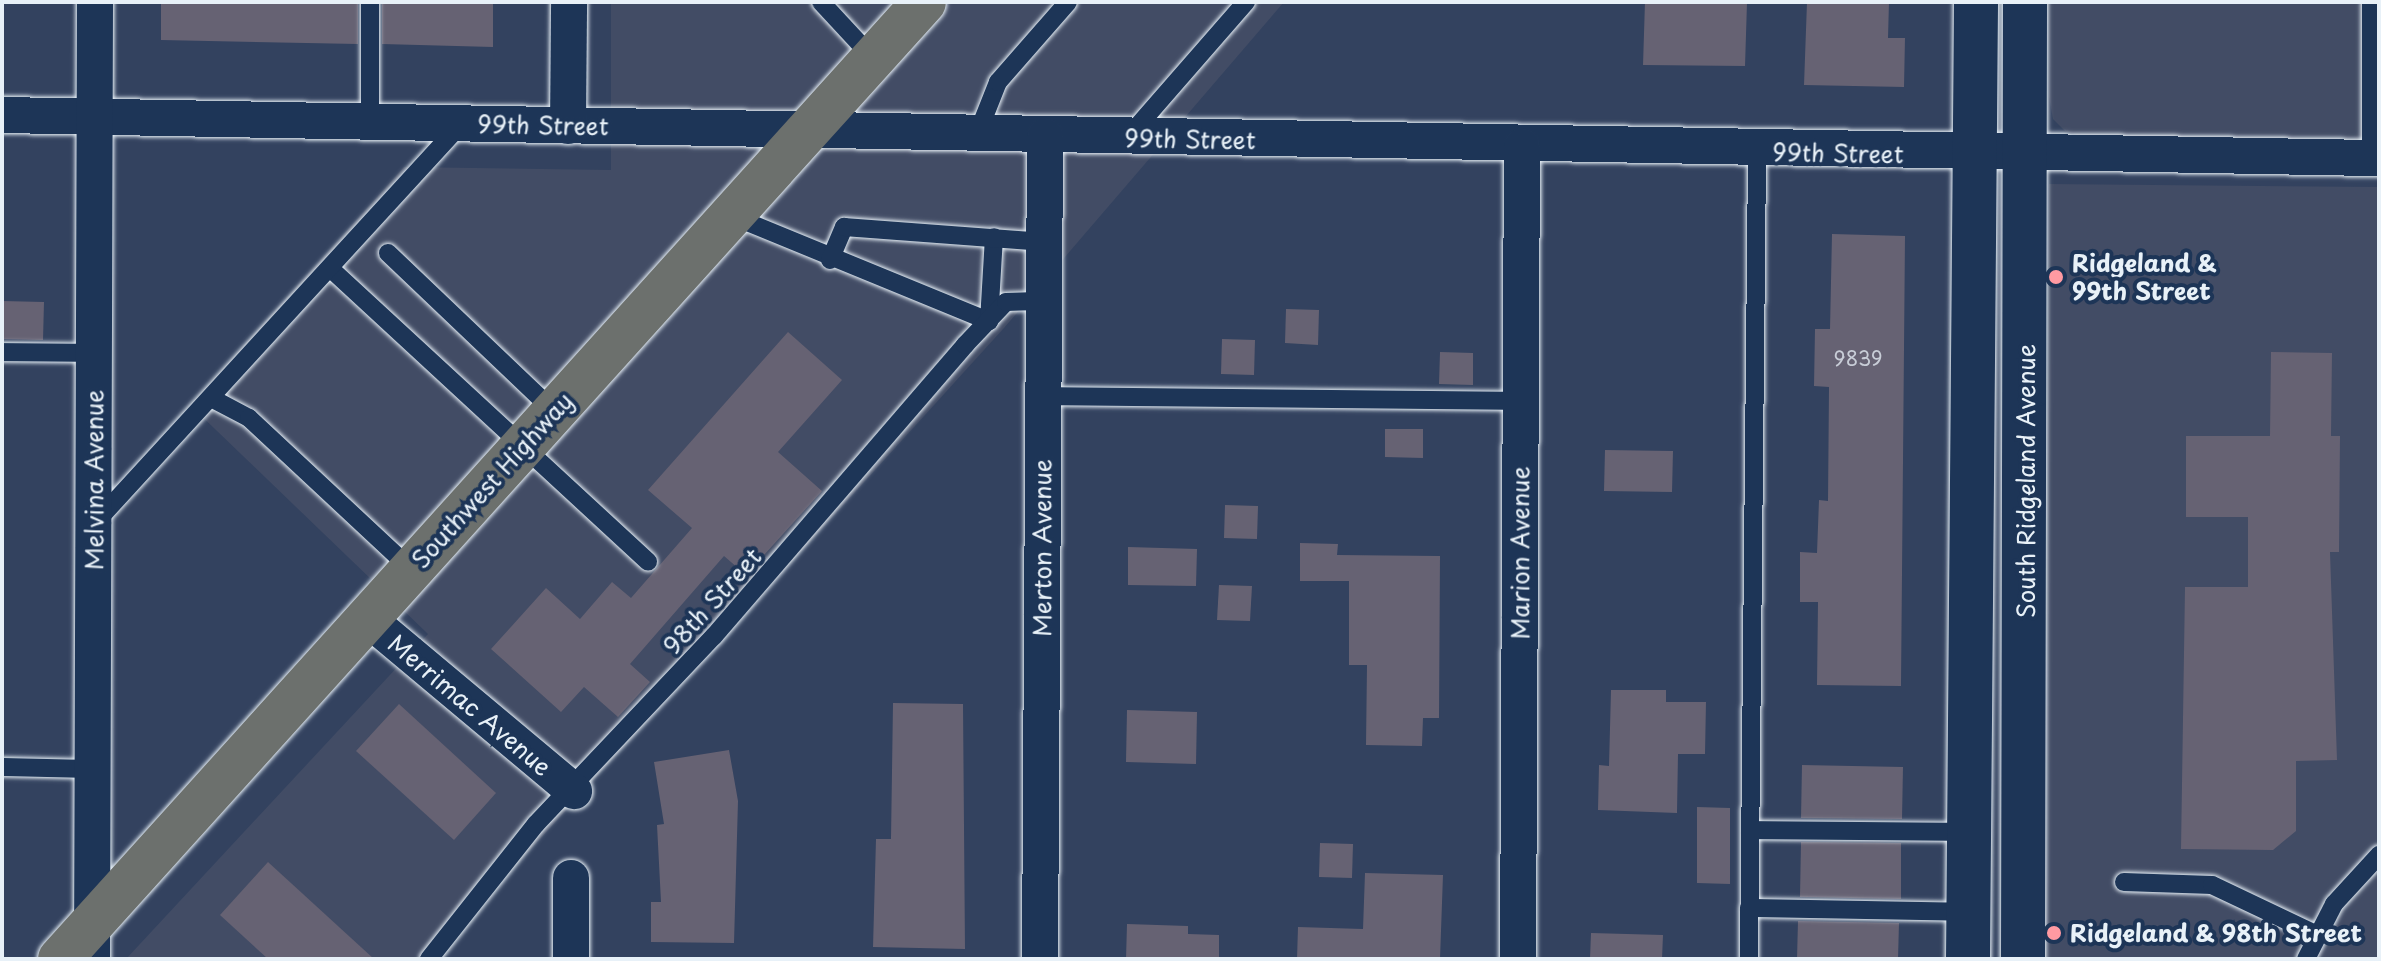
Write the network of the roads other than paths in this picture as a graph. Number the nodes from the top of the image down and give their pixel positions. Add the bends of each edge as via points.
1 (95, 2) edge
2 (370, 2) edge
3 (569, 2) edge
4 (821, 2) edge
5 (924, 2) edge
6 (1068, 2) edge
7 (1246, 2) edge
8 (1976, 2) edge
9 (2025, 2) edge
10 (2371, 2) edge
11 (873, 58) junction
12 (2, 115) edge
13 (96, 117) junction
14 (370, 122) junction
15 (461, 124) junction
16 (568, 126) junction
17 (807, 131) junction
18 (977, 135) junction
19 (1045, 136) junction
20 (1127, 138) junction
21 (1522, 146) junction
22 (1757, 151) junction
23 (1975, 156) junction
24 (2025, 156) junction
25 (2375, 158) edge
26 (730, 215) junction
27 (994, 237) junction
28 (1044, 242) junction
29 (388, 253) dead end
30 (830, 260) junction
31 (332, 270) junction
32 (1044, 301) junction
33 (989, 321) junction
34 (2, 352) edge
35 (95, 353) junction
36 (1043, 396) junction
37 (213, 399) junction
38 (1521, 401) junction
39 (554, 411) junction
40 (520, 450) junction
41 (94, 525) junction
42 (648, 562) dead end
43 (411, 569) junction
44 (367, 618) junction
45 (2, 767) edge
46 (92, 769) junction
47 (574, 791) junction
48 (1750, 830) junction
49 (1968, 832) junction
50 (2379, 855) edge
51 (571, 878) dead end
52 (2124, 882) dead end
53 (1749, 908) junction
54 (1968, 912) junction
55 (2315, 934) junction
56 (92, 940) edge
57 (60, 959) edge
58 (431, 959) edge
59 (571, 959) edge
60 (1040, 959) edge
61 (1518, 959) edge
62 (1749, 959) edge
63 (1968, 959) edge
64 (1976, 959) edge
65 (2023, 959) edge
66 (2306, 959) edge

1 - 13 street, Melvina Avenue
2 - 14 lane
3 - 16 street
4 - 11 lane
5 - 11 main road, Southwest Highway
6 - 18 lane via 998,82
7 - 20 lane
8 - 23 main road
9 - 24 main road, South Ridgeland Avenue
10 - 25 lane
11 - 17 main road, Southwest Highway
12 - 13 street, 99th Street
13 - 14 street, 99th Street
13 - 35 street, Melvina Avenue
14 - 15 street, 99th Street
15 - 16 street, 99th Street
15 - 31 lane
16 - 17 street, 99th Street
17 - 18 street, 99th Street
17 - 26 main road, Southwest Highway
18 - 19 street, 99th Street
19 - 20 street, 99th Street
19 - 28 street, Merton Avenue
20 - 21 street, 99th Street
21 - 22 street, 99th Street
21 - 38 street, Marion Avenue
22 - 23 street, 99th Street
22 - 48 lane
23 - 24 street, 99th Street
23 - 49 main road
24 - 25 street, 99th Street
24 - 65 main road, South Ridgeland Avenue
26 - 30 lane
26 - 39 main road, Southwest Highway
27 - 28 lane
27 - 30 lane via 844,227
27 - 33 lane
28 - 32 street, Merton Avenue
29 - 39 lane
30 - 33 lane
31 - 37 lane
31 - 40 lane
32 - 33 lane, 98th Street via 1006,302
32 - 36 street, Merton Avenue
33 - 47 lane, 98th Street
34 - 35 lane
35 - 41 street, Melvina Avenue
36 - 38 lane
36 - 60 street, Merton Avenue
37 - 41 lane
37 - 43 lane via 249,418
38 - 61 street, Marion Avenue
39 - 40 main road, Southwest Highway
40 - 42 lane
40 - 43 main road, Southwest Highway
41 - 46 street, Melvina Avenue
43 - 44 main road, Southwest Highway
44 - 47 street, Merrimac Avenue
44 - 56 main road, Southwest Highway
45 - 46 lane
46 - 56 street, Melvina Avenue
47 - 58 lane, 98th Street via 536,824
48 - 49 lane
48 - 53 lane
49 - 54 main road
50 - 55 lane
51 - 59 street
52 - 55 lane via 2212,885
53 - 54 lane
53 - 62 lane
54 - 63 main road
54 - 64 main road
55 - 66 lane
56 - 57 main road, Southwest Highway

